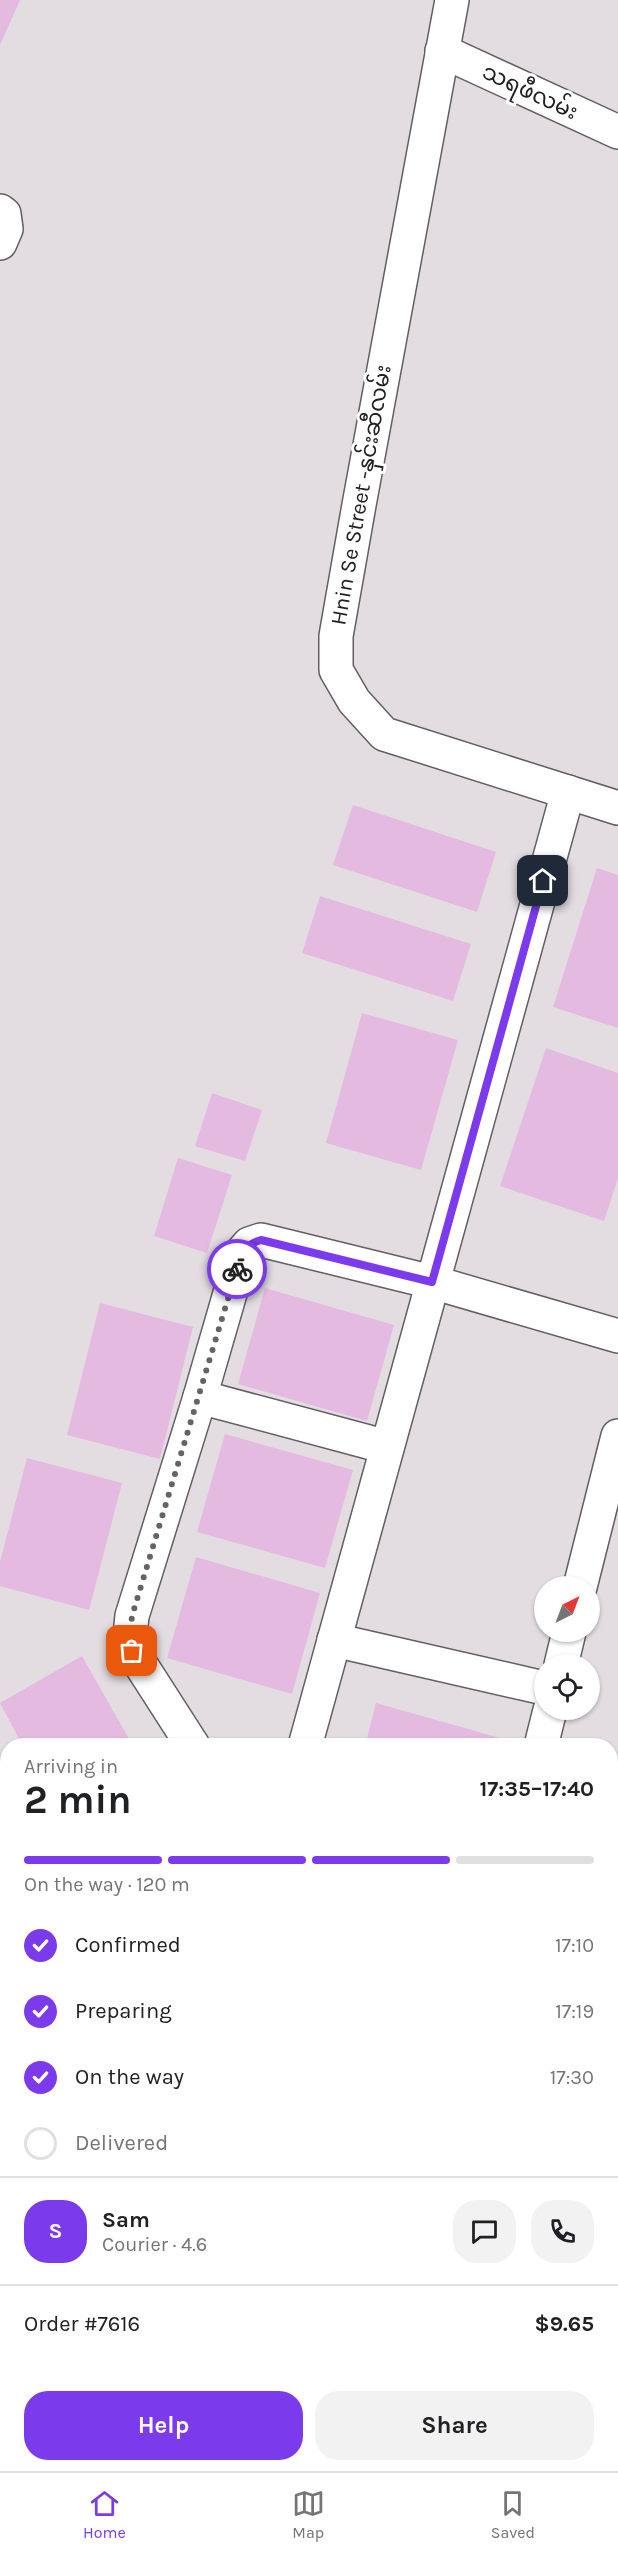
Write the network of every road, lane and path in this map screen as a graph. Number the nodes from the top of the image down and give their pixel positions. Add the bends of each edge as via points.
1 (452, 0) edge
2 (442, 51) junction
3 (618, 132) edge
4 (0, 211) edge
5 (0, 243) edge
6 (568, 792) junction
7 (618, 808) edge
8 (432, 1282) junction
9 (618, 1336) edge
10 (200, 1398) junction
11 (618, 1436) edge
12 (387, 1447) junction
13 (583, 1576) edge
14 (334, 1640) junction
15 (534, 1686) edge
16 (548, 1720) edge
17 (188, 1738) edge
18 (307, 1738) edge
19 (543, 1738) edge

1 - 2 street, Hnin Se Street -နှင်းဆီလမ်း
2 - 3 street, သရဖီလမ်း
2 - 6 street, Hnin Se Street -နှင်းဆီလမ်း via 336,636 336,670 354,701 384,734
4 - 5 street via 6,229
6 - 7 street, Hnin Se Street -နှင်းဆီလမ်း
6 - 8 street
8 - 9 street
8 - 10 street via 261,1240 249,1244 242,1252
8 - 12 street
10 - 12 street
10 - 17 street via 132,1616 130,1635 132,1651
11 - 13 street
12 - 14 street
14 - 15 street
14 - 18 street
16 - 19 street

